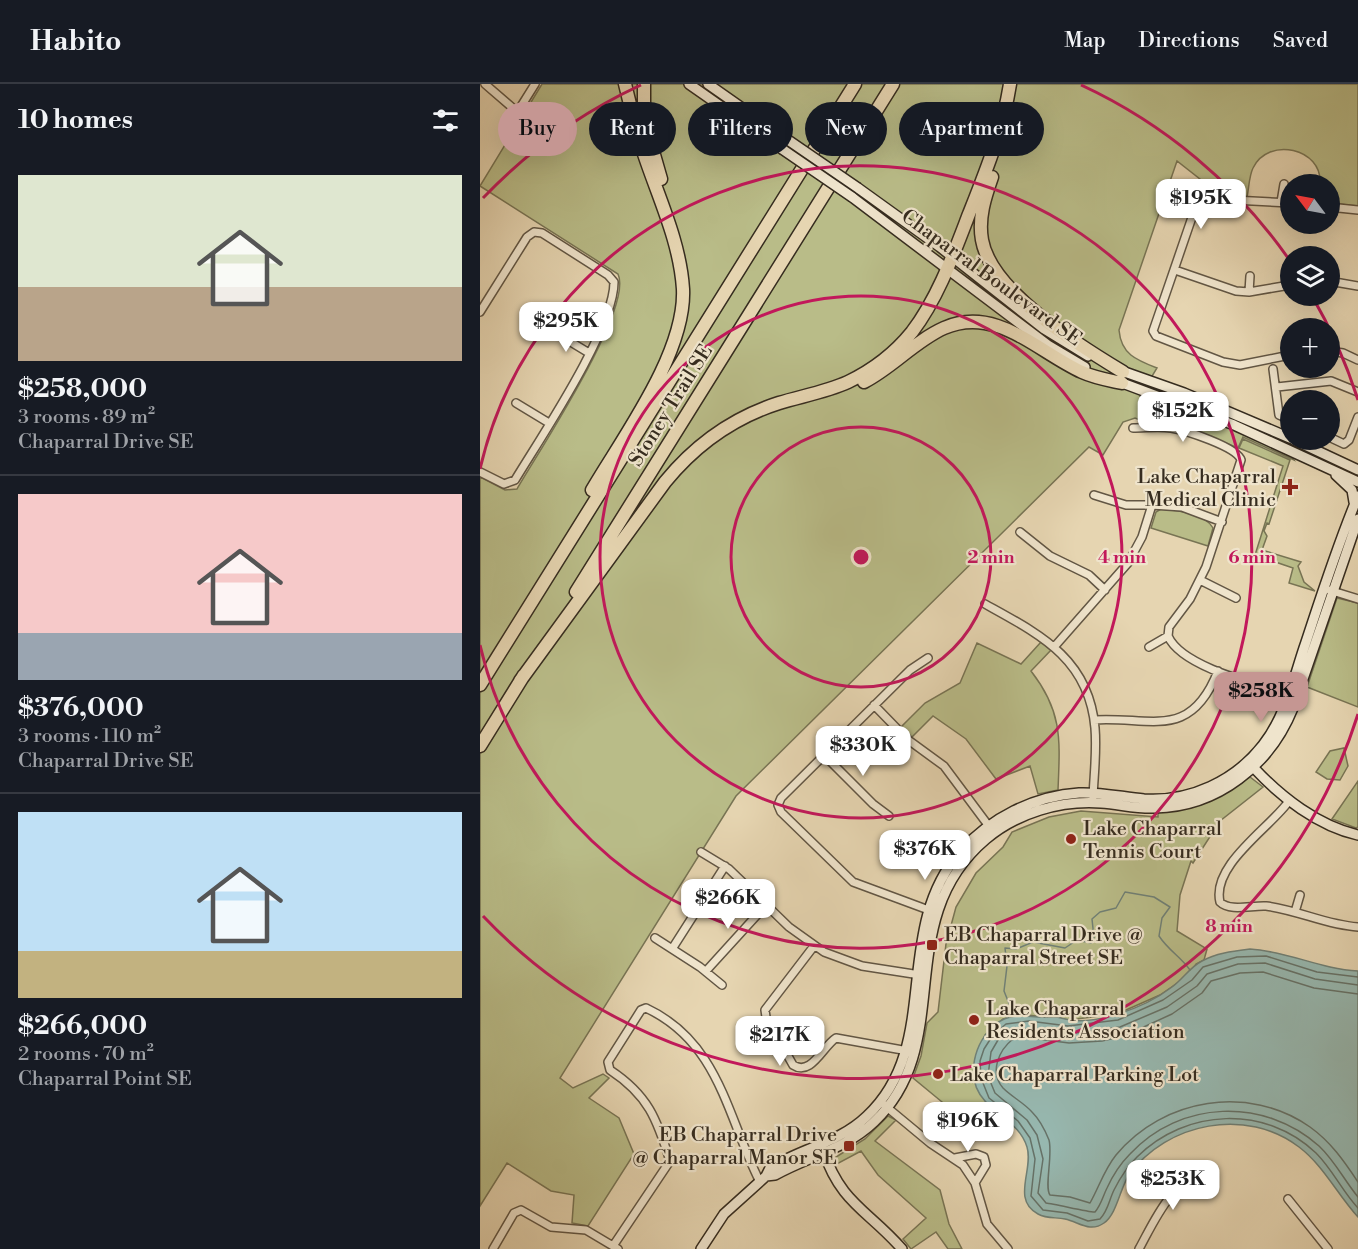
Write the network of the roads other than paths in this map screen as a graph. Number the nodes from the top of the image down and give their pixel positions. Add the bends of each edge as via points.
1 (484, 84) edge
2 (535, 84) edge
3 (625, 84) edge
4 (644, 84) edge
5 (689, 84) edge
6 (708, 84) edge
7 (855, 84) edge
8 (893, 84) edge
9 (1011, 84) edge
10 (1280, 202) edge
11 (1340, 208) edge
12 (1358, 210) edge
13 (950, 262) junction
14 (1175, 270) junction
15 (1250, 276) dead end
16 (1340, 282) edge
17 (1358, 286) edge
18 (1280, 287) edge
19 (683, 289) junction
20 (1250, 292) junction
21 (480, 312) edge
22 (556, 333) dead end
23 (589, 353) junction
24 (1340, 353) edge
25 (1280, 357) edge
26 (1358, 360) edge
27 (1273, 369) dead end
28 (1123, 377) junction
29 (1277, 387) junction
30 (1358, 392) edge
31 (516, 403) dead end
32 (751, 414) junction
33 (1280, 415) edge
34 (1358, 417) edge
35 (549, 423) junction
36 (1133, 428) dead end
37 (1280, 434) edge
38 (1340, 442) edge
39 (1315, 450) edge
40 (1326, 467) junction
41 (1358, 470) edge
42 (480, 472) edge
43 (1358, 482) edge
44 (1094, 495) dead end
45 (1356, 500) edge
46 (1152, 505) junction
47 (1358, 519) edge
48 (1222, 522) junction
49 (1020, 532) dead end
50 (1200, 580) junction
51 (1104, 590) junction
52 (1328, 590) junction
53 (1236, 598) dead end
54 (1358, 599) edge
55 (985, 604) dead end
56 (1168, 636) junction
57 (1055, 646) junction
58 (1149, 647) dead end
59 (928, 658) dead end
60 (1218, 671) junction
61 (520, 681) junction
62 (480, 685) edge
63 (1293, 695) junction
64 (874, 705) junction
65 (1094, 720) junction
66 (480, 746) edge
67 (824, 755) junction
68 (1251, 764) junction
69 (1094, 798) junction
70 (1290, 801) junction
71 (889, 816) dead end
72 (992, 829) junction
73 (1358, 835) edge
74 (701, 852) dead end
75 (725, 866) junction
76 (1300, 895) dead end
77 (766, 905) junction
78 (932, 911) junction
79 (1295, 912) junction
80 (1358, 927) edge
81 (655, 938) dead end
82 (814, 946) junction
83 (672, 949) junction
84 (706, 971) junction
85 (921, 975) junction
86 (722, 985) dead end
87 (911, 1052) junction
88 (884, 1105) junction
89 (823, 1149) junction
90 (955, 1158) junction
91 (1208, 1171) dead end
92 (763, 1178) junction
93 (975, 1183) junction
94 (1288, 1199) dead end
95 (616, 1248) edge
96 (493, 1249) edge
97 (701, 1249) edge
98 (901, 1249) edge
99 (1008, 1249) edge
100 (1139, 1249) edge
101 (1328, 1249) edge

1 - 2 street via 517,110
3 - 19 highway via 641,147 673,235
4 - 19 highway via 644,124 678,235
5 - 13 street, Chaparral Boulevard SE, bridge
6 - 13 street, Chaparral Boulevard SE, bridge via 858,188
7 - 62 highway, Stoney Trail SE
8 - 61 highway, Stoney Trail SE
9 - 13 highway via 995,147
9 - 28 highway via 1007,123 981,217 986,255 1005,283 1043,317
10 - 14 street via 1233,200 1205,194 1199,197
11 - 12 street
13 - 28 street, Chaparral Boulevard SE via 1048,345 1086,368
13 - 32 highway via 918,323 882,362 842,384
14 - 20 street
14 - 25 street via 1153,331 1156,336 1240,365
15 - 20 street
16 - 17 street
18 - 20 street
19 - 62 highway via 676,334 659,376
21 - 23 street via 527,237 540,232 614,282 606,316
22 - 23 street
23 - 35 street
24 - 26 street
27 - 29 street
28 - 32 highway via 1081,372 1004,328 967,322 938,331 858,385
28 - 37 street, Chaparral Boulevard SE via 1184,393
28 - 40 street, Chaparral Boulevard SE
29 - 30 street via 1331,381
29 - 33 street
31 - 35 street
32 - 61 highway via 712,435 678,466
34 - 38 street via 1349,440
35 - 42 street via 513,482 504,484
36 - 48 street via 1177,429 1240,455
39 - 41 street, Chaparral Boulevard SE
40 - 43 street, Chaparral Boulevard SE
40 - 45 street via 1351,488
44 - 46 street via 1126,506
45 - 52 street
46 - 48 street via 1182,507
46 - 51 street via 1133,556
47 - 52 street
48 - 50 street
49 - 51 street via 1050,556 1089,575
50 - 53 street
50 - 56 street via 1169,627
51 - 57 street
52 - 54 street
52 - 63 street
55 - 57 street via 1031,628
56 - 58 street
56 - 60 street via 1190,658
57 - 65 street via 1079,677
59 - 64 street
60 - 63 street
60 - 65 street via 1200,701 1173,720
61 - 66 highway, Stoney Trail SE
63 - 68 street via 1279,737
64 - 67 street
64 - 72 street via 904,736 942,764
65 - 69 street
67 - 71 street
67 - 78 street via 782,798 779,810 853,882
68 - 69 street via 1222,790 1185,805 1145,808
68 - 70 street
69 - 72 street via 1044,809
70 - 73 street
70 - 79 street via 1238,854 1219,897 1227,907 1262,906
72 - 78 street via 957,870
74 - 75 street
75 - 77 street
75 - 83 street
76 - 79 street
77 - 82 street
77 - 84 street
78 - 85 street
79 - 80 street via 1327,923
81 - 83 street
82 - 85 street via 855,964
82 - 87 street via 765,1010 793,1065 807,1067 836,1038
83 - 84 street
84 - 86 street
85 - 87 street
87 - 88 street via 904,1082
88 - 89 street via 860,1134
88 - 90 street
89 - 92 street
89 - 98 street via 843,1192
90 - 93 street
90 - 93 street via 976,1154 984,1157 985,1166
91 - 100 street via 1172,1193
92 - 95 street via 742,1145 723,1090 707,1061 663,1016 646,1008 641,1010 608,1062 610,1070 631,1083 649,1105 670,1161
92 - 97 street via 724,1214
93 - 99 street via 987,1224
94 - 101 street
95 - 96 street via 586,1230 551,1227 521,1210 514,1213

